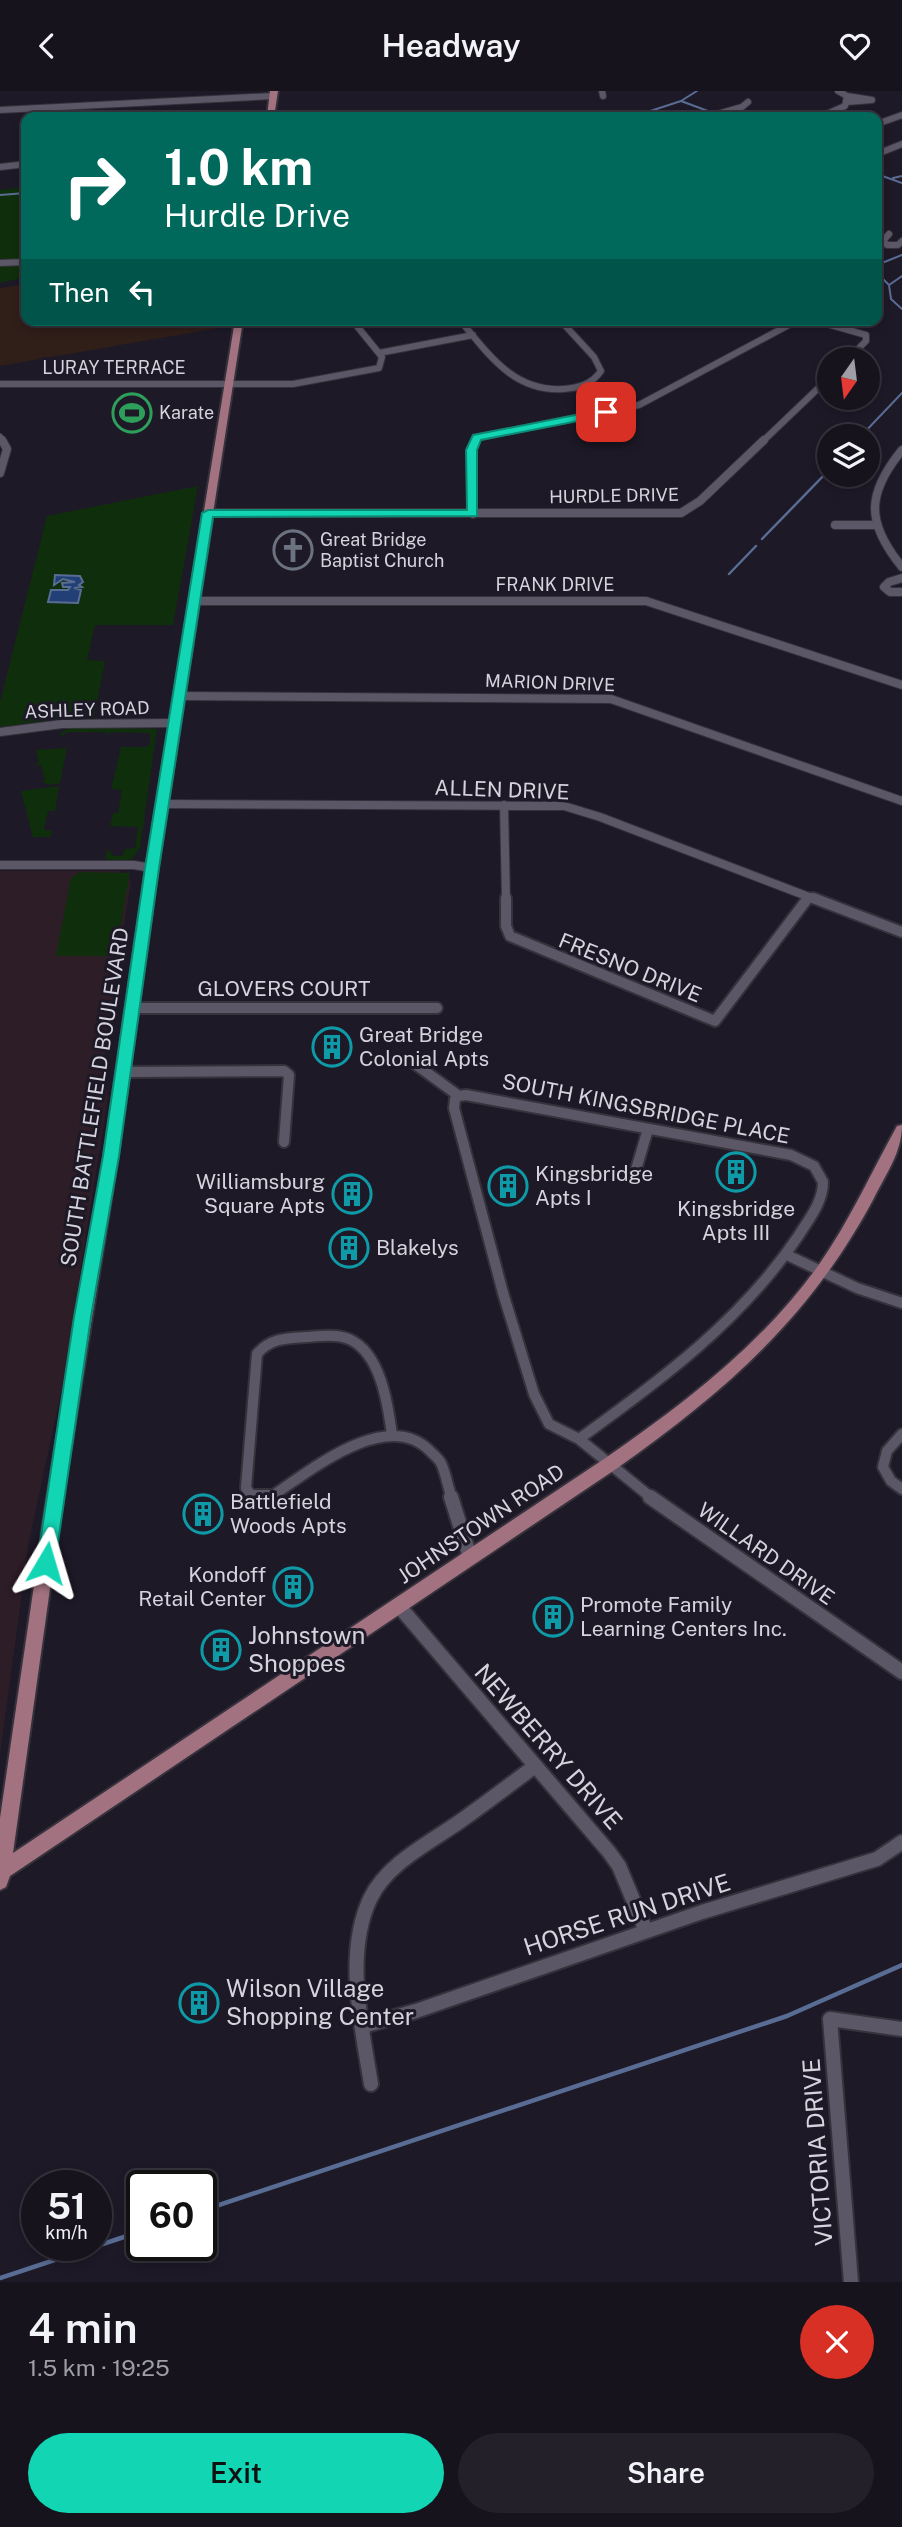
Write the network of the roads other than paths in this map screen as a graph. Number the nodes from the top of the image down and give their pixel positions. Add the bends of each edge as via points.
1 (838, 91) edge
2 (274, 93) edge
3 (748, 102) dead end
4 (87, 105) junction
5 (0, 110) edge
6 (88, 112) edge
7 (271, 112) edge
8 (725, 112) edge
9 (832, 112) edge
10 (902, 115) edge
11 (882, 122) edge
12 (902, 145) edge
13 (882, 152) edge
14 (2, 158) dead end
15 (21, 165) edge
16 (2, 167) edge
17 (902, 236) edge
18 (902, 241) edge
19 (21, 262) edge
20 (0, 263) edge
21 (238, 326) edge
22 (357, 326) edge
23 (465, 326) edge
24 (565, 326) edge
25 (787, 326) edge
26 (834, 326) edge
27 (473, 335) junction
28 (860, 347) edge
29 (379, 353) junction
30 (0, 384) edge
31 (228, 384) junction
32 (817, 389) edge
33 (0, 437) edge
34 (902, 450) edge
35 (893, 460) junction
36 (902, 463) edge
37 (0, 473) edge
38 (208, 513) junction
39 (473, 514) junction
40 (835, 525) dead end
41 (876, 525) junction
42 (902, 567) edge
43 (902, 578) edge
44 (902, 592) edge
45 (194, 601) junction
46 (902, 685) edge
47 (179, 696) junction
48 (175, 723) junction
49 (0, 732) edge
50 (902, 801) edge
51 (162, 804) junction
52 (504, 805) junction
53 (0, 865) edge
54 (152, 868) junction
55 (809, 897) junction
56 (902, 932) edge
57 (132, 1008) junction
58 (437, 1008) dead end
59 (411, 1061) dead end
60 (123, 1072) junction
61 (459, 1096) junction
62 (648, 1129) junction
63 (900, 1136) edge
64 (284, 1142) dead end
65 (635, 1173) dead end
66 (787, 1255) junction
67 (822, 1272) junction
68 (902, 1303) edge
69 (902, 1434) edge
70 (392, 1435) junction
71 (579, 1439) junction
72 (610, 1464) junction
73 (902, 1489) edge
74 (470, 1557) junction
75 (397, 1605) junction
76 (902, 1672) edge
77 (535, 1766) junction
78 (902, 1842) edge
79 (0, 1875) edge
80 (646, 1931) junction
81 (363, 2026) junction
82 (902, 2029) edge
83 (371, 2084) dead end
84 (851, 2282) edge

1 - 9 street via 847,99
2 - 4 street
2 - 7 main road
3 - 8 street
4 - 5 street
4 - 6 street
10 - 11 street
12 - 13 street
14 - 16 street
15 - 16 street
17 - 18 street via 885,232 884,241 887,245
19 - 20 street
21 - 31 main road, SOUTH BATTLEFIELD BOULEVARD
22 - 29 street
23 - 27 street
24 - 27 street via 601,366 596,379 572,389 545,390 517,383
25 - 39 street via 639,405 476,438 471,450
26 - 28 street via 866,335
27 - 29 street
29 - 31 street, LURAY TERRACE via 382,365 368,372 293,384
30 - 31 street, LURAY TERRACE
31 - 38 main road, SOUTH BATTLEFIELD BOULEVARD
32 - 39 street, HURDLE DRIVE via 685,512
33 - 37 street via 7,449
34 - 35 street
35 - 36 street
35 - 41 street via 877,486
38 - 39 street, HURDLE DRIVE
38 - 45 main road, SOUTH BATTLEFIELD BOULEVARD
40 - 41 street
41 - 42 street
43 - 44 street via 884,587
45 - 46 street, FRANK DRIVE via 646,601
45 - 47 main road, SOUTH BATTLEFIELD BOULEVARD
47 - 48 main road, SOUTH BATTLEFIELD BOULEVARD
47 - 50 street, MARION DRIVE via 611,699
48 - 49 street, ASHLEY ROAD via 62,724
48 - 51 main road, SOUTH BATTLEFIELD BOULEVARD
51 - 52 street, ALLEN DRIVE
51 - 54 main road, SOUTH BATTLEFIELD BOULEVARD
52 - 55 street, ALLEN DRIVE via 569,807
52 - 55 street, FRESNO DRIVE via 506,926 510,936 715,1021
53 - 54 street
54 - 57 main road, SOUTH BATTLEFIELD BOULEVARD
55 - 56 street, ALLEN DRIVE
57 - 58 street, GLOVERS COURT
57 - 60 main road, SOUTH BATTLEFIELD BOULEVARD
59 - 61 street
60 - 64 street via 284,1071 289,1075
60 - 79 main road, SOUTH BATTLEFIELD BOULEVARD
61 - 62 street, SOUTH KINGSBRIDGE PLACE
61 - 71 street, WILLARD DRIVE via 455,1099 458,1121 534,1394 549,1423
62 - 65 street
62 - 66 street, SOUTH KINGSBRIDGE PLACE via 805,1160 820,1174 823,1193
63 - 67 main road, JOHNSTOWN ROAD
66 - 67 street
66 - 71 street via 721,1328 654,1386
67 - 68 street
67 - 72 main road, JOHNSTOWN ROAD via 731,1373
69 - 73 street via 887,1451 883,1467
70 - 70 street via 365,1439 272,1496 255,1498 246,1488 257,1354 267,1343 282,1338 352,1340 372,1362
70 - 74 street via 422,1442 440,1461
71 - 72 street, WILLARD DRIVE
72 - 74 main road, JOHNSTOWN ROAD
72 - 76 street, WILLARD DRIVE via 644,1493
74 - 75 main road, JOHNSTOWN ROAD
75 - 77 street, NEWBERRY DRIVE
75 - 79 main road, JOHNSTOWN ROAD
77 - 80 street, NEWBERRY DRIVE via 619,1866
77 - 81 street via 381,1882 365,1913 360,1939
78 - 80 street, HORSE RUN DRIVE via 877,1859
80 - 81 street, HORSE RUN DRIVE
81 - 83 street
82 - 84 street, VICTORIA DRIVE via 830,2019

